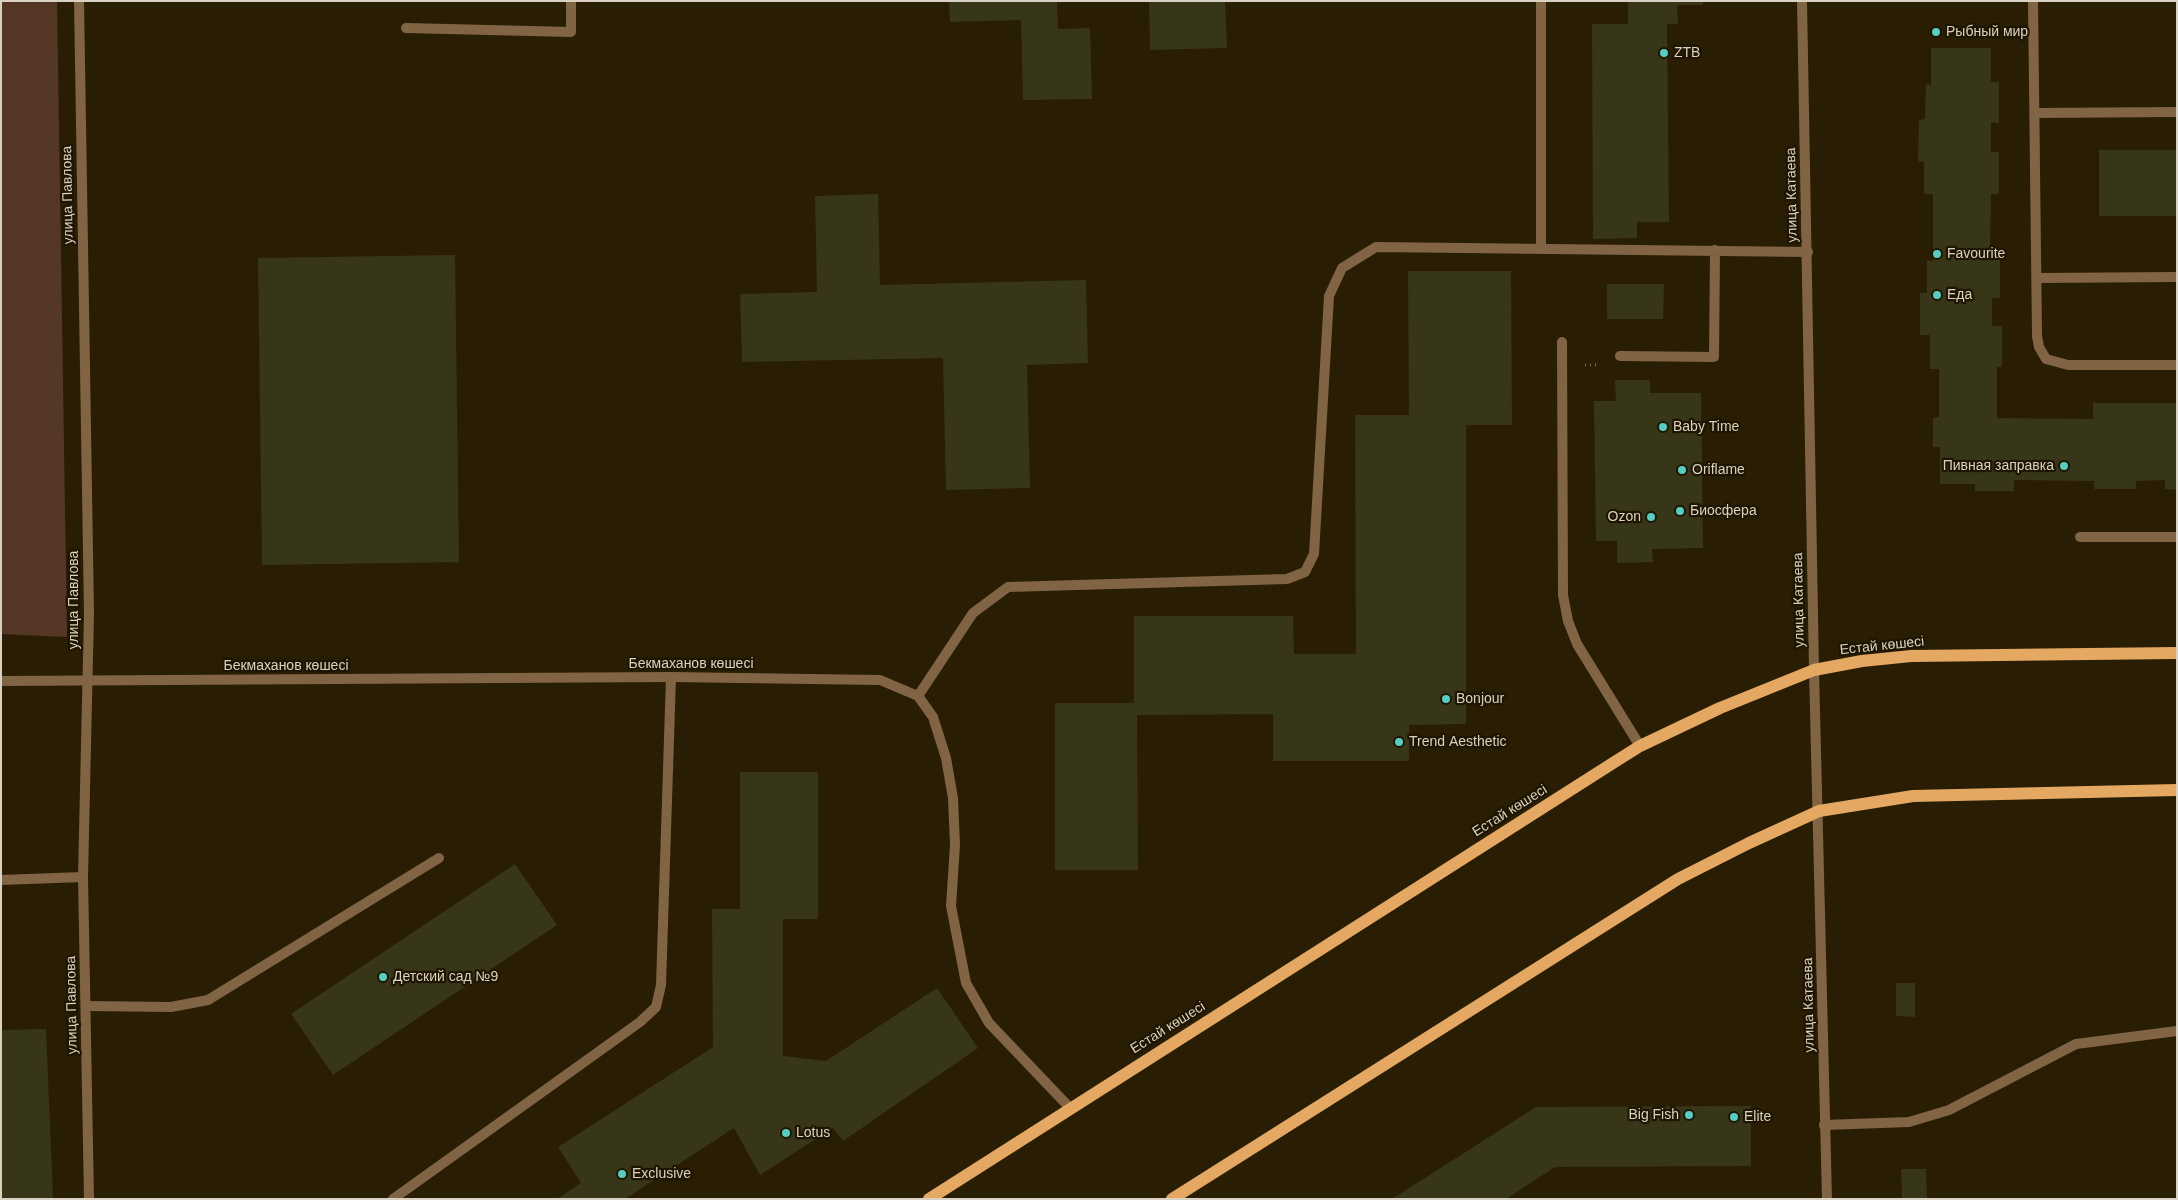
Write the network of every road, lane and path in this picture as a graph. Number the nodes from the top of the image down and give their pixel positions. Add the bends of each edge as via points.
1 (79, 1) edge
2 (572, 1) edge
3 (1541, 1) edge
4 (1802, 1) edge
5 (2033, 1) edge
6 (406, 28) dead end
7 (2177, 112) edge
8 (2036, 113) junction
9 (1541, 248) junction
10 (1715, 250) junction
11 (1808, 252) junction
12 (2177, 277) edge
13 (2037, 278) junction
14 (1562, 342) dead end
15 (1620, 356) joint
16 (1562, 365) junction
17 (2177, 365) edge
18 (2080, 537) dead end
19 (2177, 537) edge
20 (2177, 653) edge
21 (1814, 670) junction
22 (671, 677) junction
23 (88, 680) junction
24 (1, 681) edge
25 (918, 696) junction
26 (1640, 746) junction
27 (2177, 790) edge
28 (1819, 811) junction
29 (439, 858) dead end
30 (83, 877) junction
31 (1, 880) edge
32 (86, 1006) junction
33 (2177, 1031) edge
34 (1070, 1108) junction
35 (1824, 1125) junction
36 (89, 1199) edge
37 (393, 1199) edge
38 (929, 1199) edge
39 (1172, 1199) edge
40 (1827, 1199) edge

1 - 23 street, улица Павлова
2 - 6 street via 571,32
3 - 9 street
4 - 11 street, улица Катаева
5 - 8 street
7 - 8 street
8 - 13 street
9 - 10 street
9 - 25 street via 1376,248 1342,268 1329,296 1314,554 1305,572 1287,580 1008,587 973,614
10 - 11 street
10 - 15 street via 1714,357
11 - 21 street, улица Катаева
12 - 13 street
13 - 17 street via 2037,336 2039,348 2046,359 2068,365
14 - 16 street
15 - 16 path via 1603,365
16 - 26 street via 1564,604 1577,644
18 - 19 street
20 - 21 main road, Естай көшесі via 1910,656
21 - 26 main road, Естай көшесі via 1720,708
21 - 28 street, улица Катаева
22 - 23 street, Бекмаханов көшесі
22 - 25 street, Бекмаханов көшесі via 880,680
22 - 37 street via 661,985 656,1007 640,1022
23 - 24 street, Бекмаханов көшесі
23 - 30 street, улица Павлова
25 - 34 street via 933,717 954,798 951,906 966,983 989,1023
26 - 34 main road, Естай көшесі
27 - 28 main road via 1913,796
28 - 35 street, улица Катаева
28 - 39 main road via 1678,879
29 - 32 street via 208,1000 171,1007
30 - 31 street
30 - 32 street, улица Павлова
32 - 36 street, улица Павлова
33 - 35 street via 2076,1044 1949,1110 1909,1122
34 - 38 main road, Естай көшесі
35 - 40 street, улица Катаева

